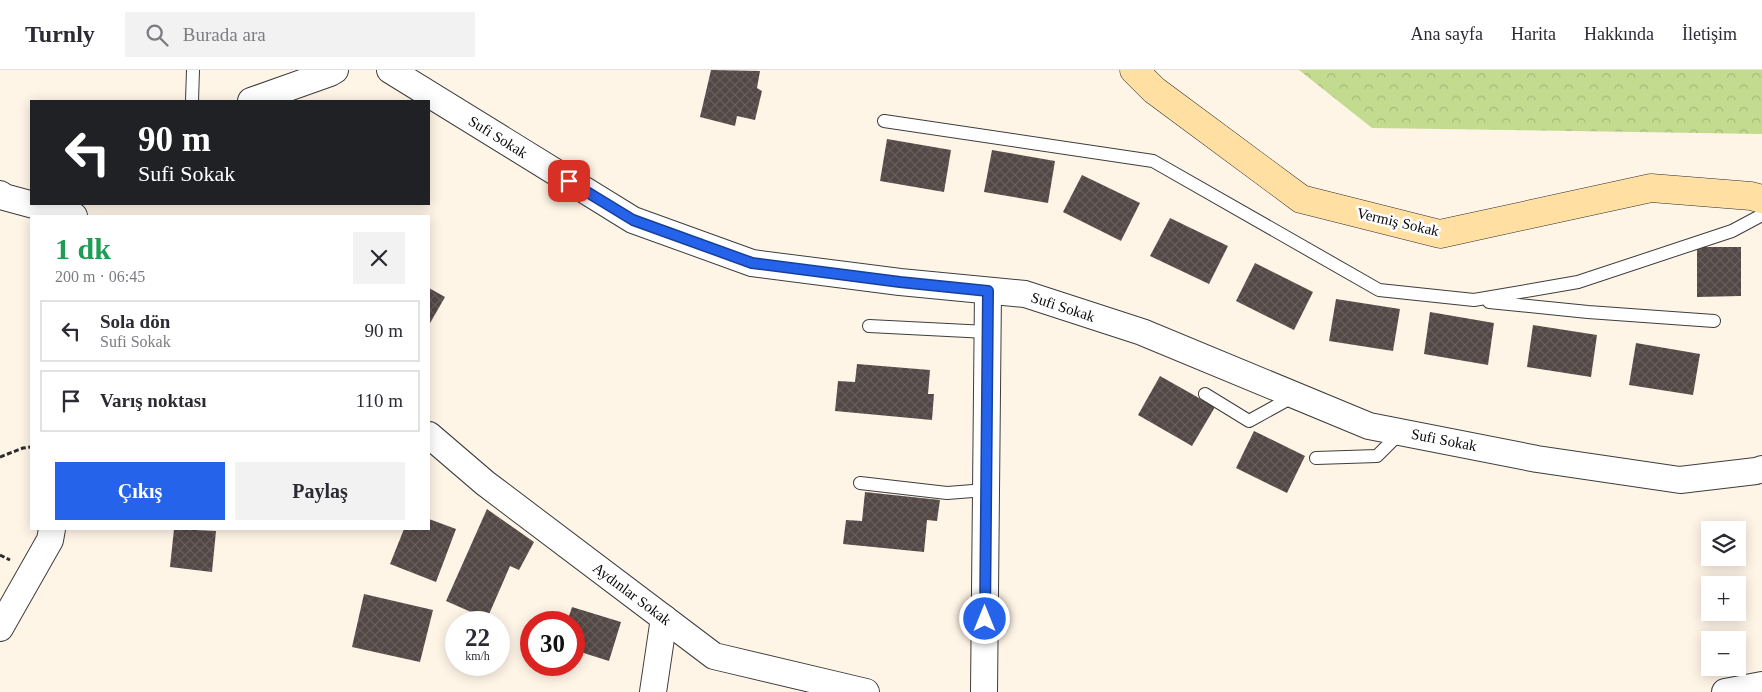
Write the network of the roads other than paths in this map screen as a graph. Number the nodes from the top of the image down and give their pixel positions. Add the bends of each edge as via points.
1 (193, 70) edge
2 (335, 70) edge
3 (390, 70) edge
4 (1134, 70) edge
5 (192, 100) edge
6 (254, 100) edge
7 (884, 121) dead end
8 (2, 196) edge
9 (30, 198) edge
10 (1762, 200) edge
11 (48, 205) edge
12 (72, 215) edge
13 (1762, 215) edge
14 (988, 291) junction
15 (1474, 300) junction
16 (1714, 321) dead end
17 (869, 326) dead end
18 (987, 332) junction
19 (1205, 394) dead end
20 (1296, 395) junction
21 (1401, 432) junction
22 (430, 436) edge
23 (1316, 458) dead end
24 (1762, 469) edge
25 (860, 483) dead end
26 (986, 490) junction
27 (52, 530) edge
28 (664, 618) junction
29 (0, 628) edge
30 (1762, 685) edge
31 (653, 692) edge
32 (866, 692) edge
33 (984, 692) edge
34 (1725, 692) edge

1 - 5 lane
2 - 6 street
3 - 14 street, Sufi Sokak via 633,220 752,263
4 - 10 street, Vermiş Sokak via 1154,90 1301,199 1440,234 1651,188 1751,196
7 - 15 lane via 1153,160 1379,290
8 - 9 street
11 - 12 street
13 - 15 lane via 1732,231 1578,282
14 - 18 street
14 - 20 street, Sufi Sokak via 1025,294 1142,332
15 - 16 lane
17 - 18 lane
18 - 26 street
19 - 20 lane via 1249,421
20 - 21 street, Sufi Sokak via 1369,426
21 - 23 lane via 1377,456
21 - 24 street, Sufi Sokak via 1537,459 1680,480
22 - 28 street, Aydınlar Sokak via 485,483
25 - 26 lane via 947,493
26 - 33 street
27 - 29 street via 50,540
28 - 31 street
28 - 32 street, Aydınlar Sokak via 714,656
30 - 34 street

